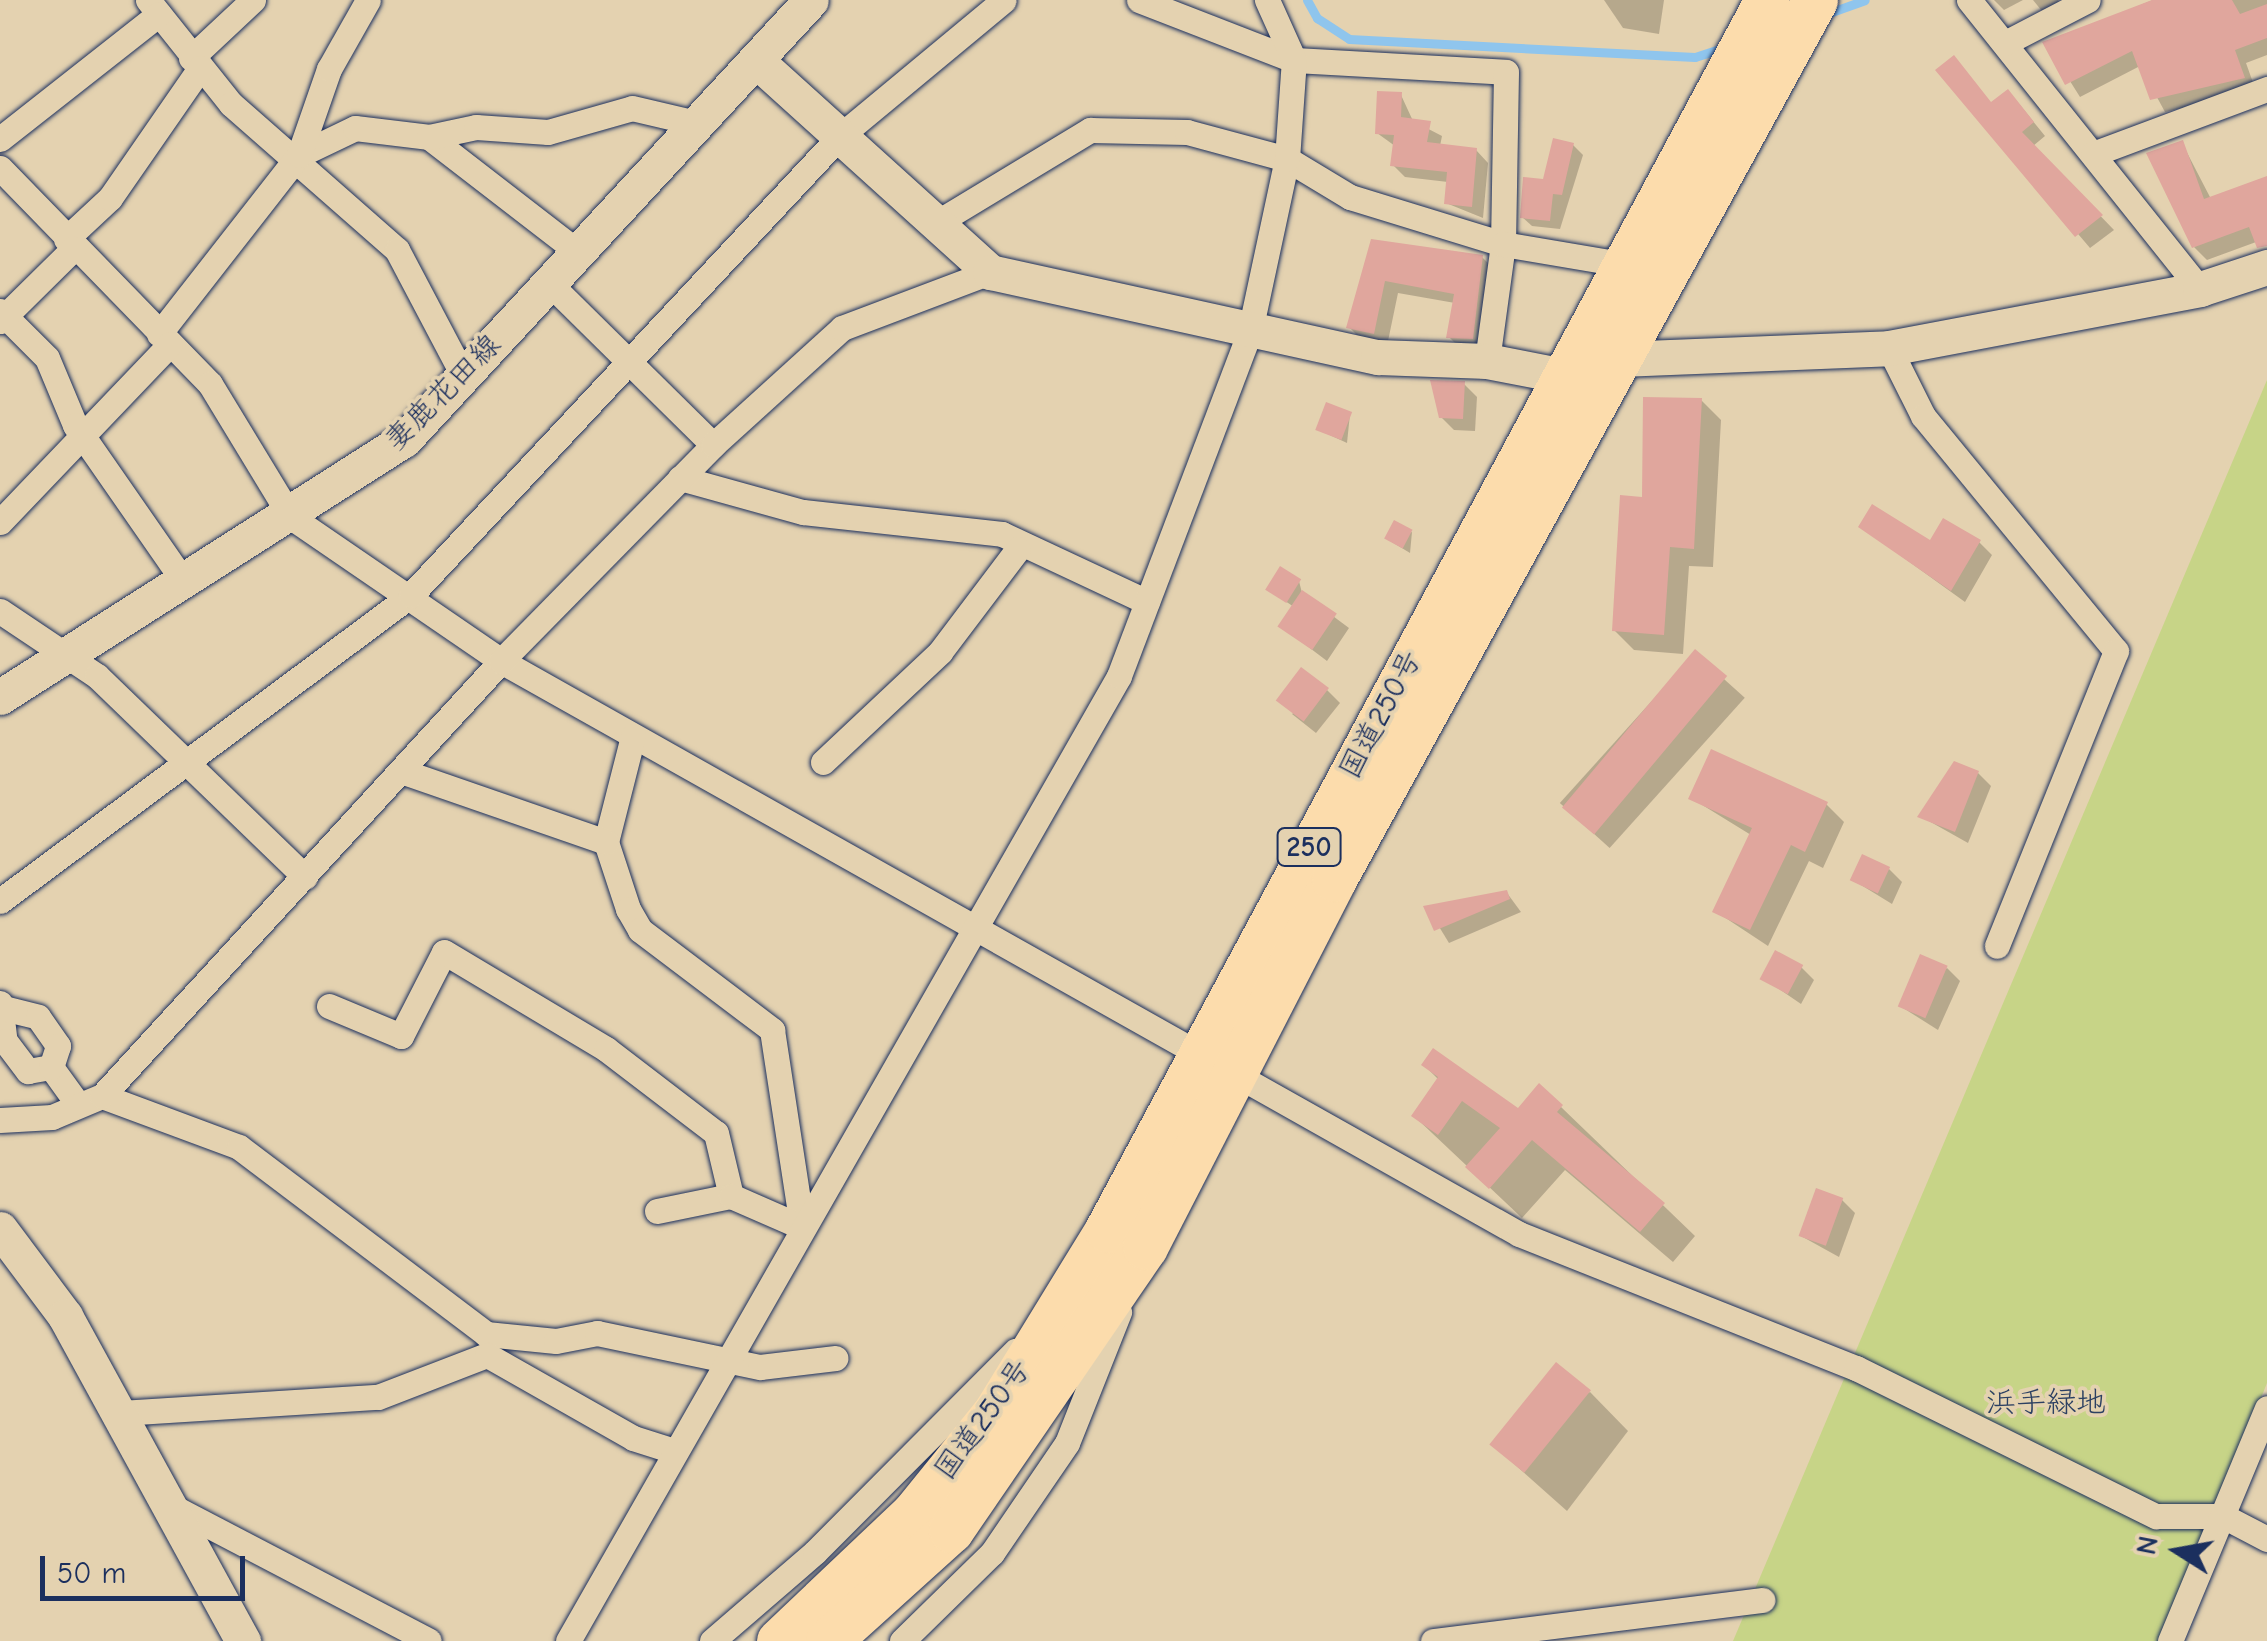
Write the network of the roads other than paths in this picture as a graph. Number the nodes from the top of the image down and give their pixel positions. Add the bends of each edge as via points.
1 (253, 0) edge
2 (368, 0) edge
3 (811, 0) edge
4 (1004, 0) edge
5 (1139, 0) edge
6 (1267, 0) edge
7 (1767, 0) edge
8 (1816, 0) edge
9 (1969, 0) edge
10 (2088, 0) edge
11 (153, 7) edge
12 (2006, 43) junction
13 (1294, 60) junction
14 (196, 63) junction
15 (759, 63) junction
16 (2267, 90) edge
17 (700, 124) junction
18 (429, 136) junction
19 (839, 138) junction
20 (0, 139) edge
21 (2093, 154) junction
22 (299, 155) junction
23 (1288, 159) junction
24 (0, 168) edge
25 (933, 225) junction
26 (70, 244) junction
27 (1504, 244) junction
28 (579, 253) junction
29 (1621, 264) junction
30 (2267, 268) edge
31 (990, 272) junction
32 (550, 284) junction
33 (2200, 289) junction
34 (2, 316) edge
35 (1250, 332) junction
36 (165, 339) junction
37 (1889, 348) junction
38 (624, 359) junction
39 (1620, 359) junction
40 (1487, 361) junction
41 (1564, 376) junction
42 (464, 377) junction
43 (88, 438) junction
44 (713, 445) junction
45 (680, 478) junction
46 (291, 517) junction
47 (0, 522) edge
48 (1018, 549) junction
49 (184, 582) junction
50 (411, 595) junction
51 (1147, 602) junction
52 (0, 612) edge
53 (66, 654) junction
54 (501, 661) junction
55 (0, 697) edge
56 (633, 736) junction
57 (823, 762) dead end
58 (186, 764) junction
59 (401, 771) junction
60 (606, 842) junction
61 (305, 876) junction
62 (0, 902) edge
63 (971, 929) junction
64 (1997, 946) dead end
65 (2, 1005) edge
66 (329, 1006) dead end
67 (1214, 1066) junction
68 (51, 1067) junction
69 (90, 1100) junction
70 (0, 1120) edge
71 (731, 1196) junction
72 (657, 1211) dead end
73 (802, 1227) junction
74 (0, 1229) edge
75 (1146, 1247) junction
76 (1061, 1305) junction
77 (728, 1358) junction
78 (835, 1358) dead end
79 (2267, 1408) edge
80 (121, 1413) junction
81 (674, 1450) junction
82 (176, 1509) junction
83 (2223, 1516) junction
84 (2267, 1539) edge
85 (1762, 1600) dead end
86 (243, 1641) edge
87 (429, 1641) edge
88 (568, 1641) edge
89 (712, 1641) edge
90 (778, 1641) edge
91 (828, 1641) edge
92 (902, 1641) edge
93 (1432, 1641) edge
94 (2170, 1641) edge

1 - 14 street
2 - 22 street via 329,70
3 - 15 street, 妻鹿花田線
4 - 19 street
5 - 13 street
6 - 13 street
7 - 29 highway, 国道250号 / 250
8 - 39 highway, 国道250号 / 250
9 - 12 street
10 - 12 street
11 - 14 street
11 - 20 street
12 - 21 street
13 - 23 street
13 - 27 street via 1506,72
14 - 22 street
14 - 26 street via 110,198
15 - 17 street, 妻鹿花田線
15 - 19 street
16 - 21 street
17 - 18 street via 632,108 548,132 476,127
17 - 28 street, 妻鹿花田線
18 - 22 street via 355,128
18 - 28 street
19 - 25 street
19 - 38 street
21 - 33 street
22 - 36 street
22 - 42 street via 397,250
23 - 25 street via 1187,132 1090,130
23 - 27 street via 1350,197
23 - 35 street
24 - 26 street
25 - 31 street
26 - 34 street
26 - 36 street
27 - 29 street
27 - 40 street
28 - 32 street, 妻鹿花田線
29 - 41 highway, 国道250号 / 250
30 - 33 street
31 - 35 street
31 - 44 street via 842,328
32 - 38 street
32 - 42 street, 妻鹿花田線
33 - 37 street
34 - 43 street via 46,358
35 - 40 street via 1378,357
35 - 51 street
36 - 43 street
36 - 46 street via 210,384
37 - 39 street
37 - 64 street via 1923,416 2116,651
38 - 44 street
38 - 50 street
39 - 41 street
39 - 67 highway, 国道250号 / 250
40 - 41 street
41 - 67 highway, 国道250号 / 250
42 - 46 street, 妻鹿花田線 via 404,440
43 - 47 street
43 - 49 street
44 - 45 street
45 - 48 street via 803,512 1002,534
45 - 54 street
46 - 49 street, 妻鹿花田線
46 - 50 street
48 - 51 street
48 - 57 street via 940,652
49 - 53 street, 妻鹿花田線
50 - 54 street
50 - 58 street
51 - 63 street via 1119,676
52 - 53 street
53 - 55 street, 妻鹿花田線
53 - 58 street
54 - 56 street
54 - 59 street
56 - 60 street
56 - 63 street
58 - 61 street
58 - 62 street
59 - 60 street
59 - 61 street
60 - 73 street via 640,930 772,1030
61 - 69 street
63 - 67 street
63 - 73 street
65 - 68 street via 38,1017 58,1046
65 - 68 street via 5,1040 28,1071
66 - 71 street via 401,1036 444,952 606,1049 716,1132
67 - 75 highway, 国道250号 / 250
67 - 76 highway, 国道250号 / 250
67 - 83 street via 1519,1234 1856,1368 2156,1516
68 - 69 street
69 - 70 street via 52,1118
69 - 77 street via 250,1154 486,1334 556,1342 597,1332
71 - 72 street
71 - 73 street
73 - 77 street
74 - 80 street
75 - 91 highway, 国道250号 / 250 via 950,1530
75 - 92 street via 1067,1443 992,1553
76 - 89 street via 815,1552
76 - 90 highway, 国道250号 / 250 via 995,1413 914,1514
77 - 78 street via 790,1368
77 - 81 street
79 - 83 street
80 - 81 street via 363,1399 487,1355 633,1438
80 - 82 street
81 - 88 street
82 - 86 street
82 - 87 street
83 - 84 street
83 - 94 street
85 - 93 street

